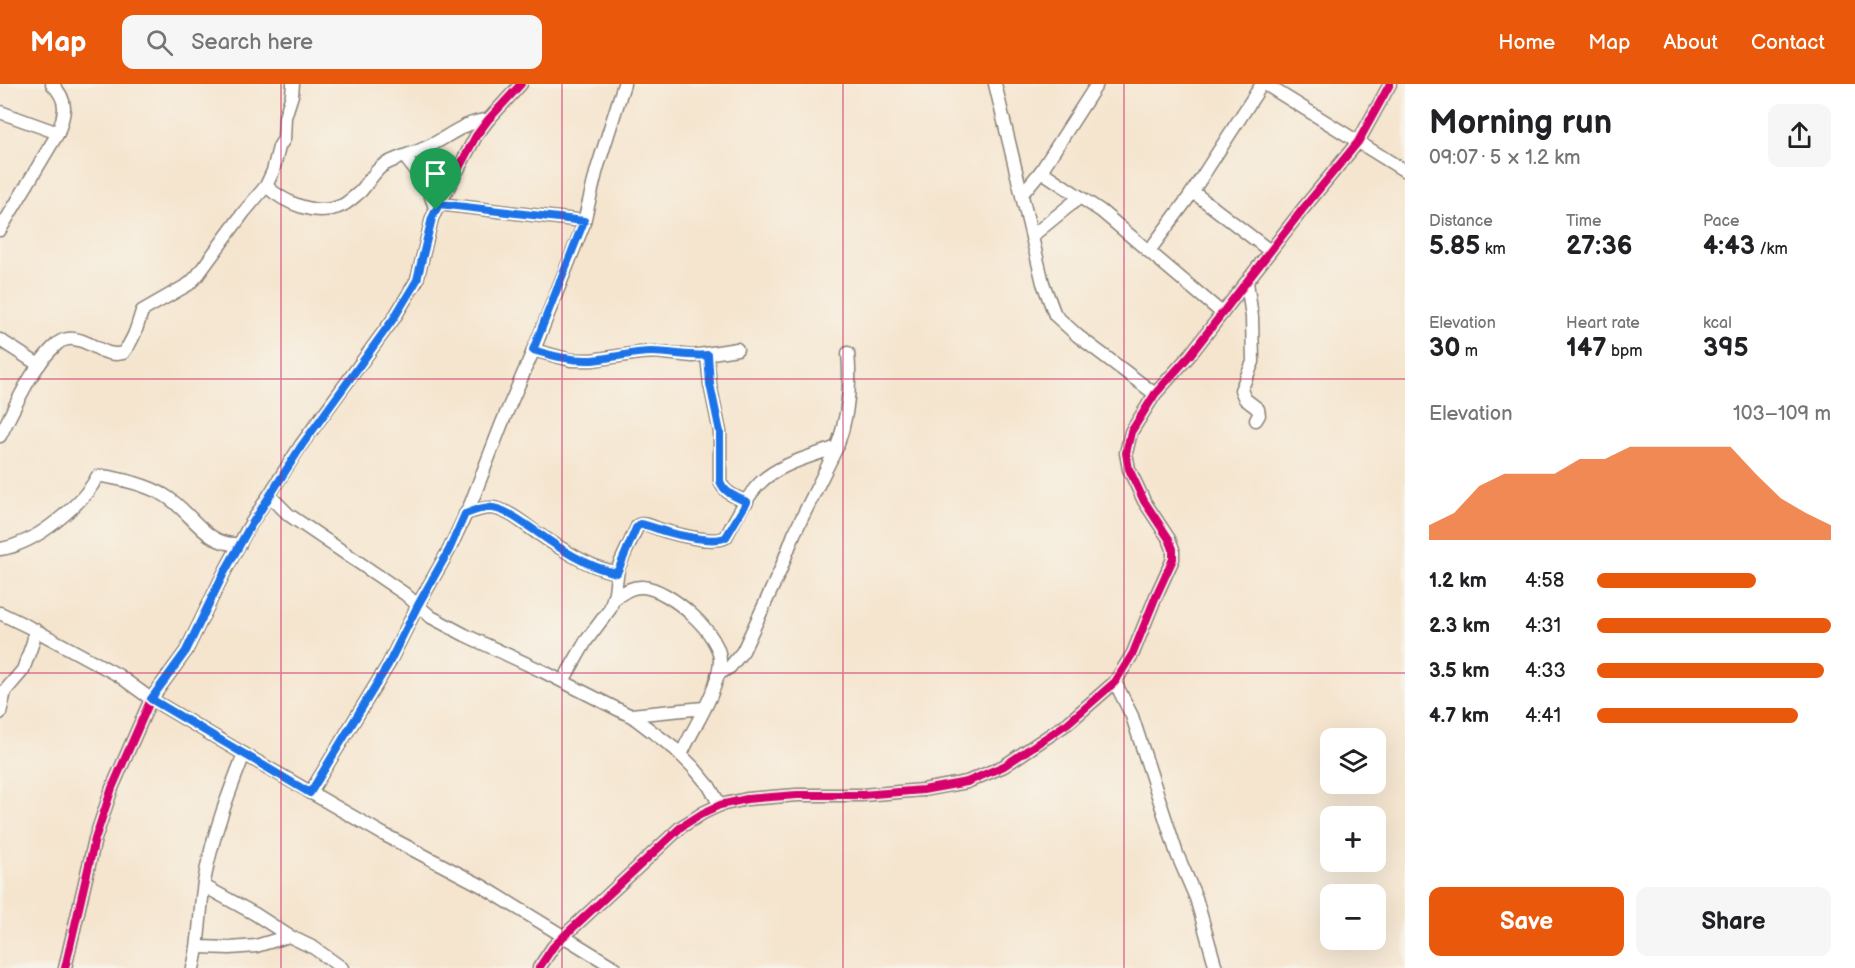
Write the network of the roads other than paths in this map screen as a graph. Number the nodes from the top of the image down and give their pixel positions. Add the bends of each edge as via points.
1 (52, 84) edge
2 (293, 84) edge
3 (521, 84) edge
4 (624, 84) edge
5 (995, 84) edge
6 (1097, 84) edge
7 (1263, 84) edge
8 (1390, 84) edge
9 (0, 112) edge
10 (488, 120) junction
11 (58, 133) junction
12 (1358, 142) junction
13 (405, 157) junction
14 (1041, 171) junction
15 (1405, 171) edge
16 (266, 186) junction
17 (1193, 192) junction
18 (1022, 194) junction
19 (1080, 197) junction
20 (438, 207) junction
21 (584, 221) junction
22 (0, 230) edge
23 (1032, 236) junction
24 (1149, 251) junction
25 (1270, 251) junction
26 (1246, 282) junction
27 (1222, 313) junction
28 (0, 339) edge
29 (737, 349) dead end
30 (533, 350) junction
31 (848, 353) dead end
32 (708, 355) junction
33 (39, 365) junction
34 (1155, 394) junction
35 (1256, 420) dead end
36 (0, 436) edge
37 (837, 447) junction
38 (270, 496) junction
39 (747, 502) junction
40 (465, 514) junction
41 (240, 544) junction
42 (0, 549) edge
43 (617, 573) junction
44 (614, 599) junction
45 (418, 605) junction
46 (0, 613) edge
47 (35, 630) junction
48 (717, 675) junction
49 (563, 681) junction
50 (1115, 682) junction
51 (151, 699) junction
52 (704, 708) junction
53 (0, 713) edge
54 (631, 715) junction
55 (244, 754) junction
56 (681, 755) junction
57 (310, 793) junction
58 (720, 805) junction
59 (204, 886) junction
60 (289, 936) junction
61 (564, 936) junction
62 (199, 947) junction
63 (65, 968) edge
64 (193, 968) edge
65 (342, 968) edge
66 (539, 968) edge
67 (615, 968) edge
68 (1216, 968) edge

1 - 11 street via 65,107
2 - 16 street via 284,139
3 - 10 street
4 - 21 street
5 - 18 street
6 - 14 street
7 - 12 street
7 - 17 street
8 - 12 street
9 - 11 street
10 - 13 street via 471,122
10 - 20 street
11 - 22 street
12 - 15 street
12 - 25 street
13 - 16 street via 381,168 343,205 329,209 294,204
13 - 20 street
14 - 18 street
14 - 19 street
16 - 33 street via 189,284 142,311 131,344 123,353 110,354 70,339 57,343
17 - 24 street
17 - 25 street
18 - 23 street
19 - 23 street
19 - 24 street
20 - 21 street
20 - 38 street via 427,234 417,280
21 - 30 street
23 - 34 street via 1055,315
24 - 27 street
25 - 26 street
26 - 27 street
26 - 35 street via 1253,362 1241,390 1259,412
27 - 34 street
28 - 33 street
29 - 32 street
30 - 32 street via 571,360 655,352
30 - 40 street
31 - 37 street via 850,378
32 - 39 street via 720,432 720,481 722,488
33 - 36 street
34 - 50 street via 1131,432 1126,453 1128,469 1169,539 1173,560 1133,653
37 - 39 street via 773,472
37 - 48 street via 743,651
38 - 41 street
38 - 45 street via 297,522 377,573
39 - 43 street via 722,540 640,524
40 - 43 street via 495,508 572,555
40 - 45 street
41 - 42 street via 225,543 205,533 180,507 152,489 102,476 54,524 19,544
41 - 51 street via 186,651
43 - 44 street
44 - 48 street via 636,587 672,599 714,638 720,660
44 - 49 street
45 - 49 street via 431,617 465,635
45 - 57 street via 388,665
46 - 47 street
47 - 51 street via 118,675
47 - 53 street via 23,670 5,691
48 - 52 street
49 - 54 street
50 - 58 street via 1068,723 1004,766 968,782 902,792 797,795
50 - 68 street via 1131,716 1177,854 1196,898
51 - 55 street
51 - 63 street via 124,757 95,839
52 - 54 street
52 - 56 street
54 - 56 street
55 - 57 street
55 - 59 street via 217,824
56 - 58 street via 709,786
57 - 61 street via 482,886
58 - 61 street via 681,827
59 - 60 street
59 - 62 street
60 - 62 street via 256,946
60 - 65 street
61 - 66 street
61 - 67 street
62 - 64 street

